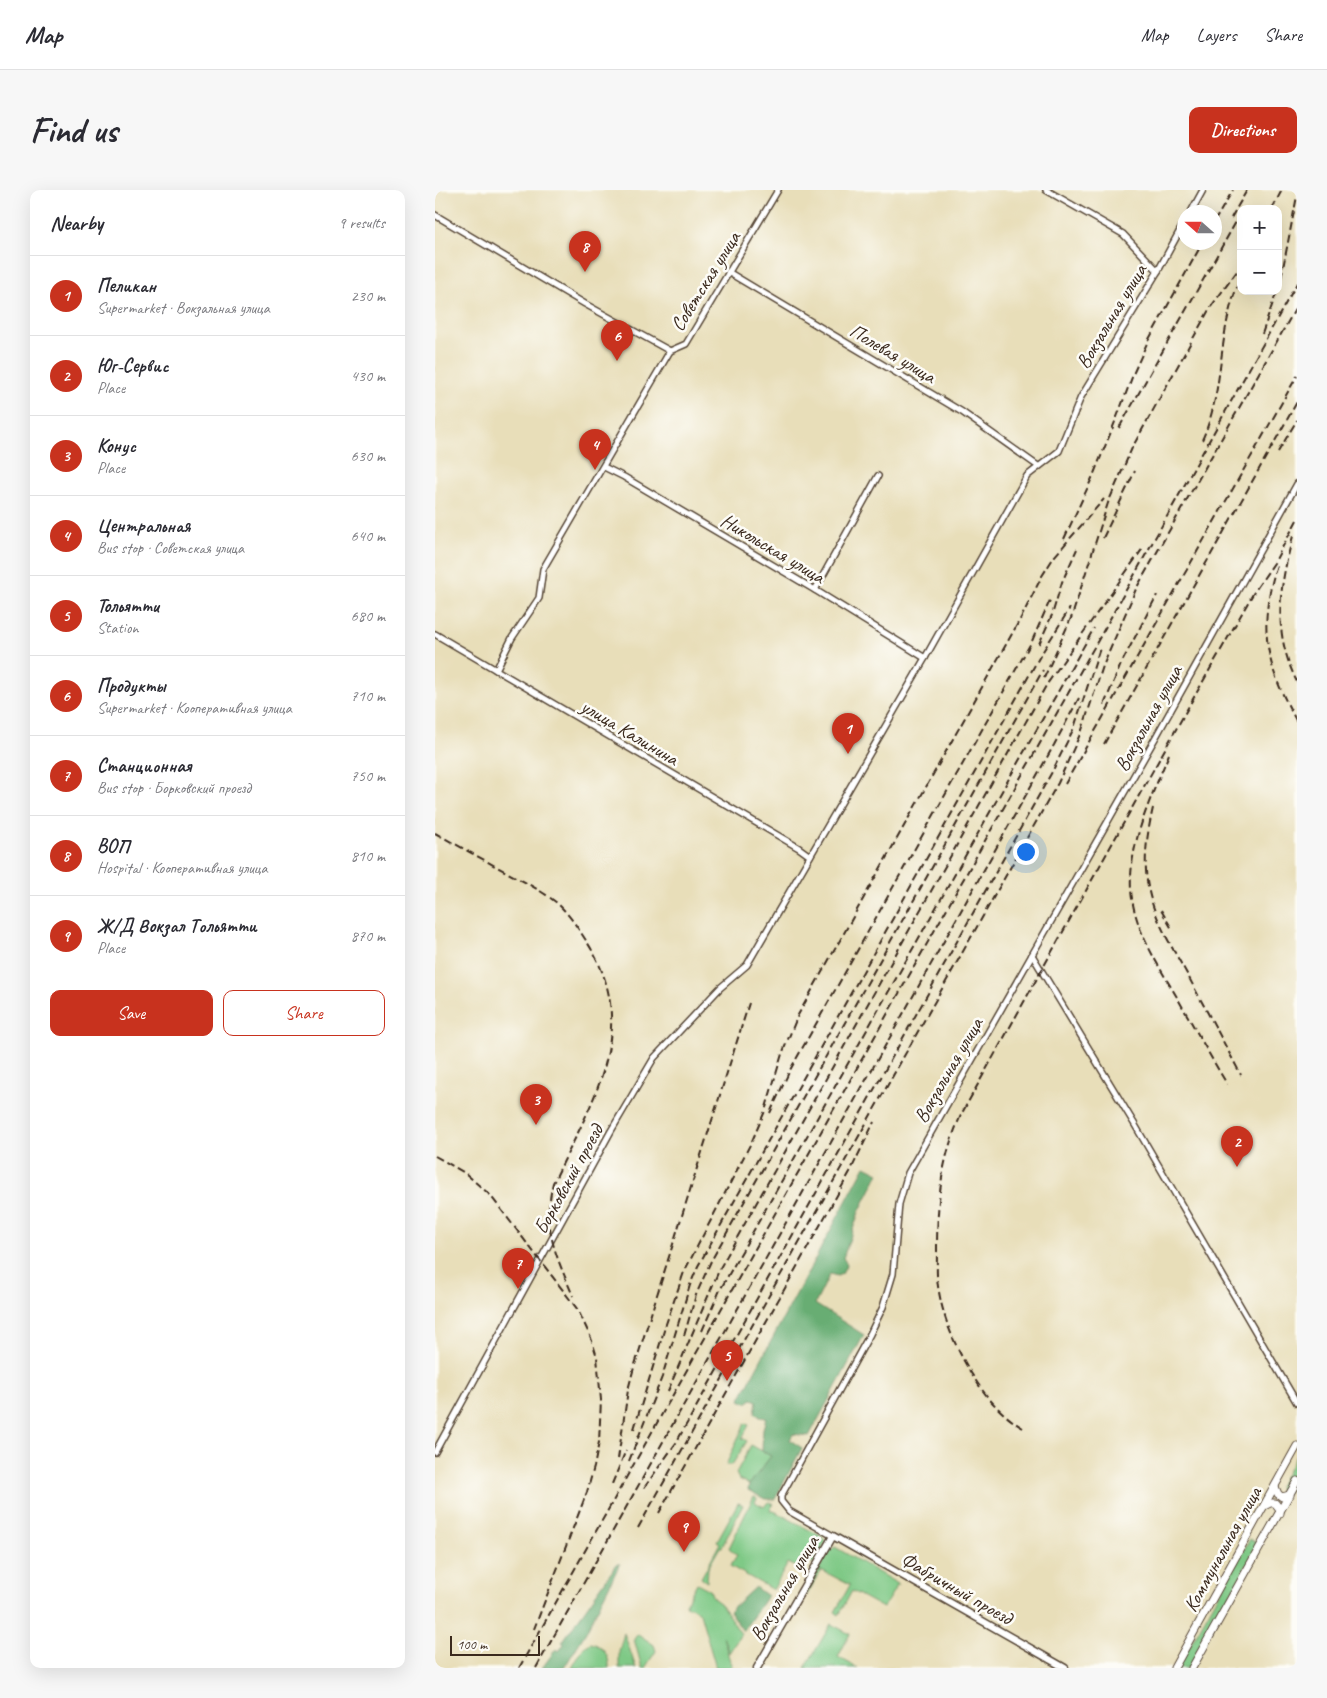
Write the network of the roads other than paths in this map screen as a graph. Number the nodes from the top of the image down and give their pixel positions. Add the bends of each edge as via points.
1 (777, 190) edge
2 (1046, 190) edge
3 (1203, 190) edge
4 (1195, 205) edge
5 (435, 215) edge
6 (1177, 237) edge
7 (1158, 271) junction
8 (728, 272) junction
9 (670, 351) junction
10 (1038, 466) junction
11 (604, 467) junction
12 (878, 476) dead end
13 (1297, 484) edge
14 (815, 590) junction
15 (435, 634) edge
16 (925, 658) junction
17 (496, 670) junction
18 (810, 856) junction
19 (1032, 955) junction
20 (747, 965) joint
21 (1289, 1389) junction
22 (1297, 1394) edge
23 (1297, 1403) edge
24 (1297, 1446) edge
25 (435, 1452) edge
26 (1297, 1482) edge
27 (1275, 1487) junction
28 (1290, 1495) junction
29 (1266, 1504) junction
30 (1279, 1514) junction
31 (833, 1536) junction
32 (757, 1668) edge
33 (1065, 1668) edge
34 (1174, 1668) edge
35 (1193, 1668) edge

1 - 8 street, Советская улица
2 - 7 street via 1123,234
3 - 4 street
5 - 9 street
6 - 7 street, Вокзальная улица
7 - 10 street, Вокзальная улица via 1081,397 1059,451
8 - 9 street, Советская улица via 686,344
8 - 10 street, Полевая улица via 962,412
9 - 11 street, Советская улица
10 - 16 street, Вокзальная улица via 1027,476
11 - 14 street, Никольская улица
11 - 17 street, Советская улица via 543,569 539,598 512,638
12 - 14 street
13 - 19 street, Вокзальная улица
14 - 16 street, Никольская улица
15 - 17 street, улица Калинина
16 - 18 street, Вокзальная улица
17 - 18 street, улица Калинина
18 - 20 street, Вокзальная улица
19 - 21 street
19 - 31 street, Вокзальная улица via 908,1173 899,1204 893,1274 883,1306 781,1496 789,1511
20 - 25 street, Борковский проезд via 654,1058
21 - 22 street
21 - 23 street
24 - 27 main road, Коммунальная улица
26 - 28 main road, Коммунальная улица
27 - 28 main road via 1278,1494
27 - 29 main road, Коммунальная улица
28 - 30 main road, Коммунальная улица
29 - 30 main road via 1275,1503
29 - 34 main road, Коммунальная улица
30 - 35 main road, Коммунальная улица
31 - 32 street, Вокзальная улица
31 - 33 street, Фабричный проезд

